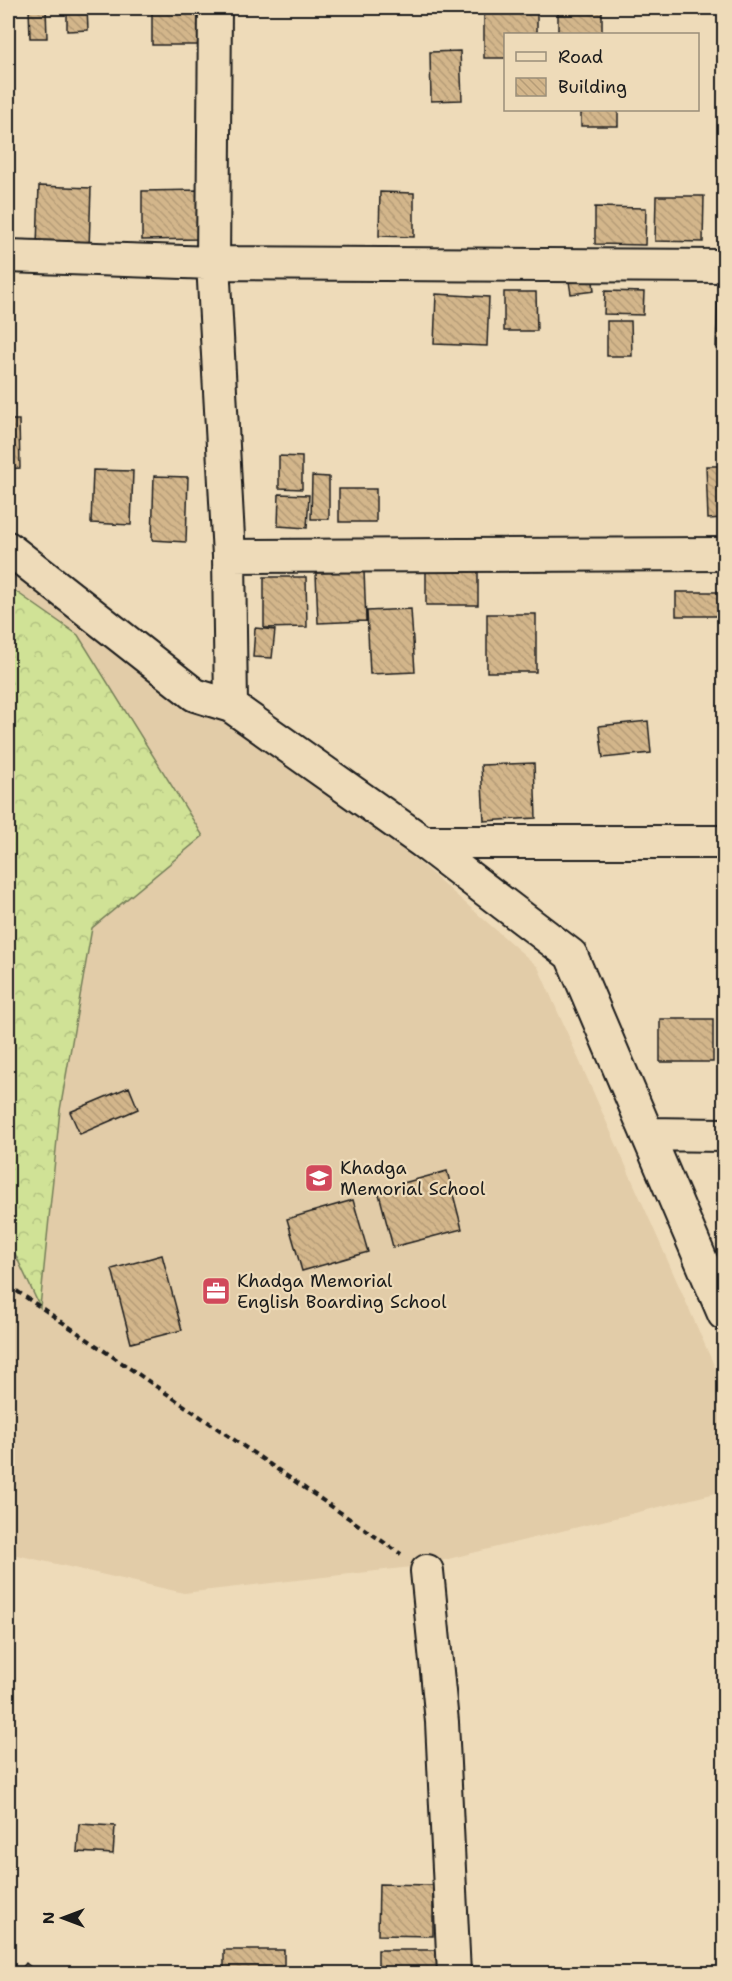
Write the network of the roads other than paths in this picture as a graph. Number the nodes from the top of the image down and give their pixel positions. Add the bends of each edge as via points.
1 (215, 8) edge
2 (8, 256) edge
3 (213, 263) junction
4 (724, 266) edge
5 (8, 548) edge
6 (724, 554) edge
7 (229, 556) junction
8 (231, 706) junction
9 (423, 842) junction
10 (724, 842) edge
11 (647, 1134) junction
12 (724, 1135) edge
13 (724, 1314) edge
14 (427, 1571) road end
15 (454, 1974) edge

1 - 3 street
2 - 3 street
3 - 4 street
3 - 7 street
5 - 8 street via 195,695
6 - 7 street
7 - 8 street
8 - 9 street
9 - 10 street
9 - 11 street via 571,954
11 - 12 street
11 - 13 street
14 - 15 street via 442,1722

